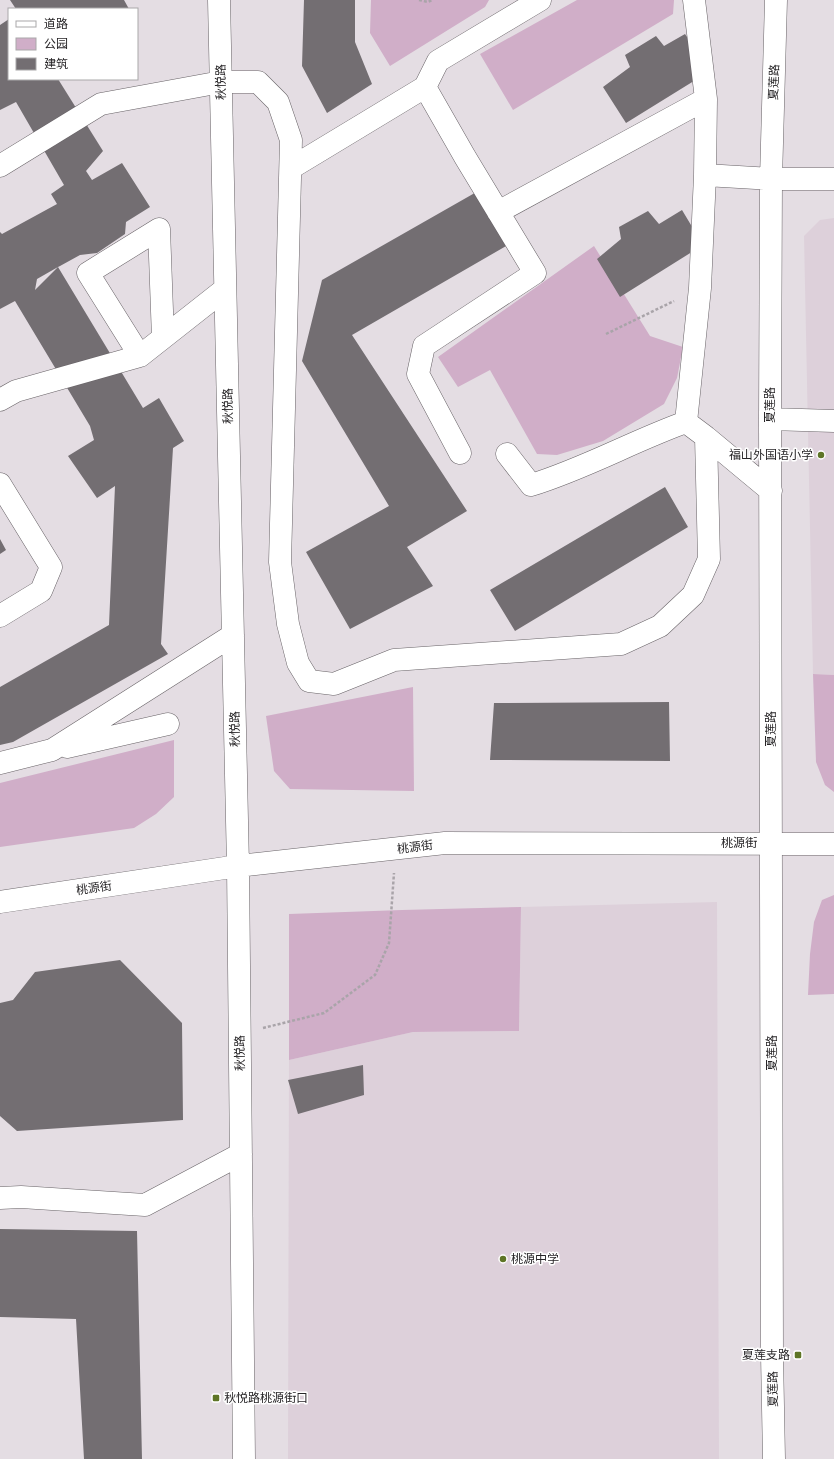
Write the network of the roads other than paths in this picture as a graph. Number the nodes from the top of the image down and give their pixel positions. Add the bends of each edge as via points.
1 (219, 0) edge
2 (694, 0) edge
3 (776, 0) edge
4 (535, 1) edge
5 (221, 82) junction
6 (425, 87) junction
7 (706, 99) junction
8 (0, 166) edge
9 (291, 168) junction
10 (705, 175) junction
11 (771, 179) junction
12 (834, 179) edge
13 (498, 212) junction
14 (225, 289) junction
15 (163, 338) junction
16 (140, 356) junction
17 (0, 400) edge
18 (770, 419) junction
19 (834, 421) edge
20 (686, 422) junction
21 (706, 436) junction
22 (460, 453) dead end
23 (507, 454) dead end
24 (0, 484) edge
25 (771, 491) junction
26 (0, 616) edge
27 (233, 635) junction
28 (168, 724) dead end
29 (52, 750) junction
30 (0, 763) edge
31 (771, 844) junction
32 (834, 844) edge
33 (238, 866) junction
34 (0, 902) edge
35 (241, 1154) junction
36 (0, 1198) edge
37 (244, 1459) edge
38 (774, 1459) edge

1 - 5 street, 秋悦路
2 - 7 street
3 - 11 street, 夏莲路
4 - 6 street via 438,61
5 - 8 street via 101,104
5 - 9 street via 258,82 278,102 291,140
5 - 14 street, 秋悦路
6 - 9 street
6 - 13 street
7 - 10 street
7 - 13 street
9 - 21 street via 280,562 288,624 298,663 309,681 334,684 394,660 621,644 660,626 693,595 709,559
10 - 11 street
10 - 20 street via 700,288
11 - 12 street
11 - 18 street, 夏莲路
13 - 22 street via 535,273 424,346 418,374
14 - 15 street
14 - 27 street, 秋悦路
15 - 16 street
15 - 16 street via 159,229 88,273
16 - 17 street via 16,391
18 - 19 street
18 - 25 street, 夏莲路
20 - 21 street
20 - 23 street via 557,477 531,485
21 - 25 street
24 - 26 street via 51,567 41,591
25 - 31 street, 夏莲路
27 - 29 street
27 - 33 street, 秋悦路
28 - 29 street
29 - 30 street
31 - 32 street, 桃源街
31 - 33 street, 桃源街 via 445,843
31 - 38 street, 夏莲路
33 - 34 street, 桃源街
33 - 35 street, 秋悦路
35 - 36 street via 145,1205 20,1196
35 - 37 street, 秋悦路

